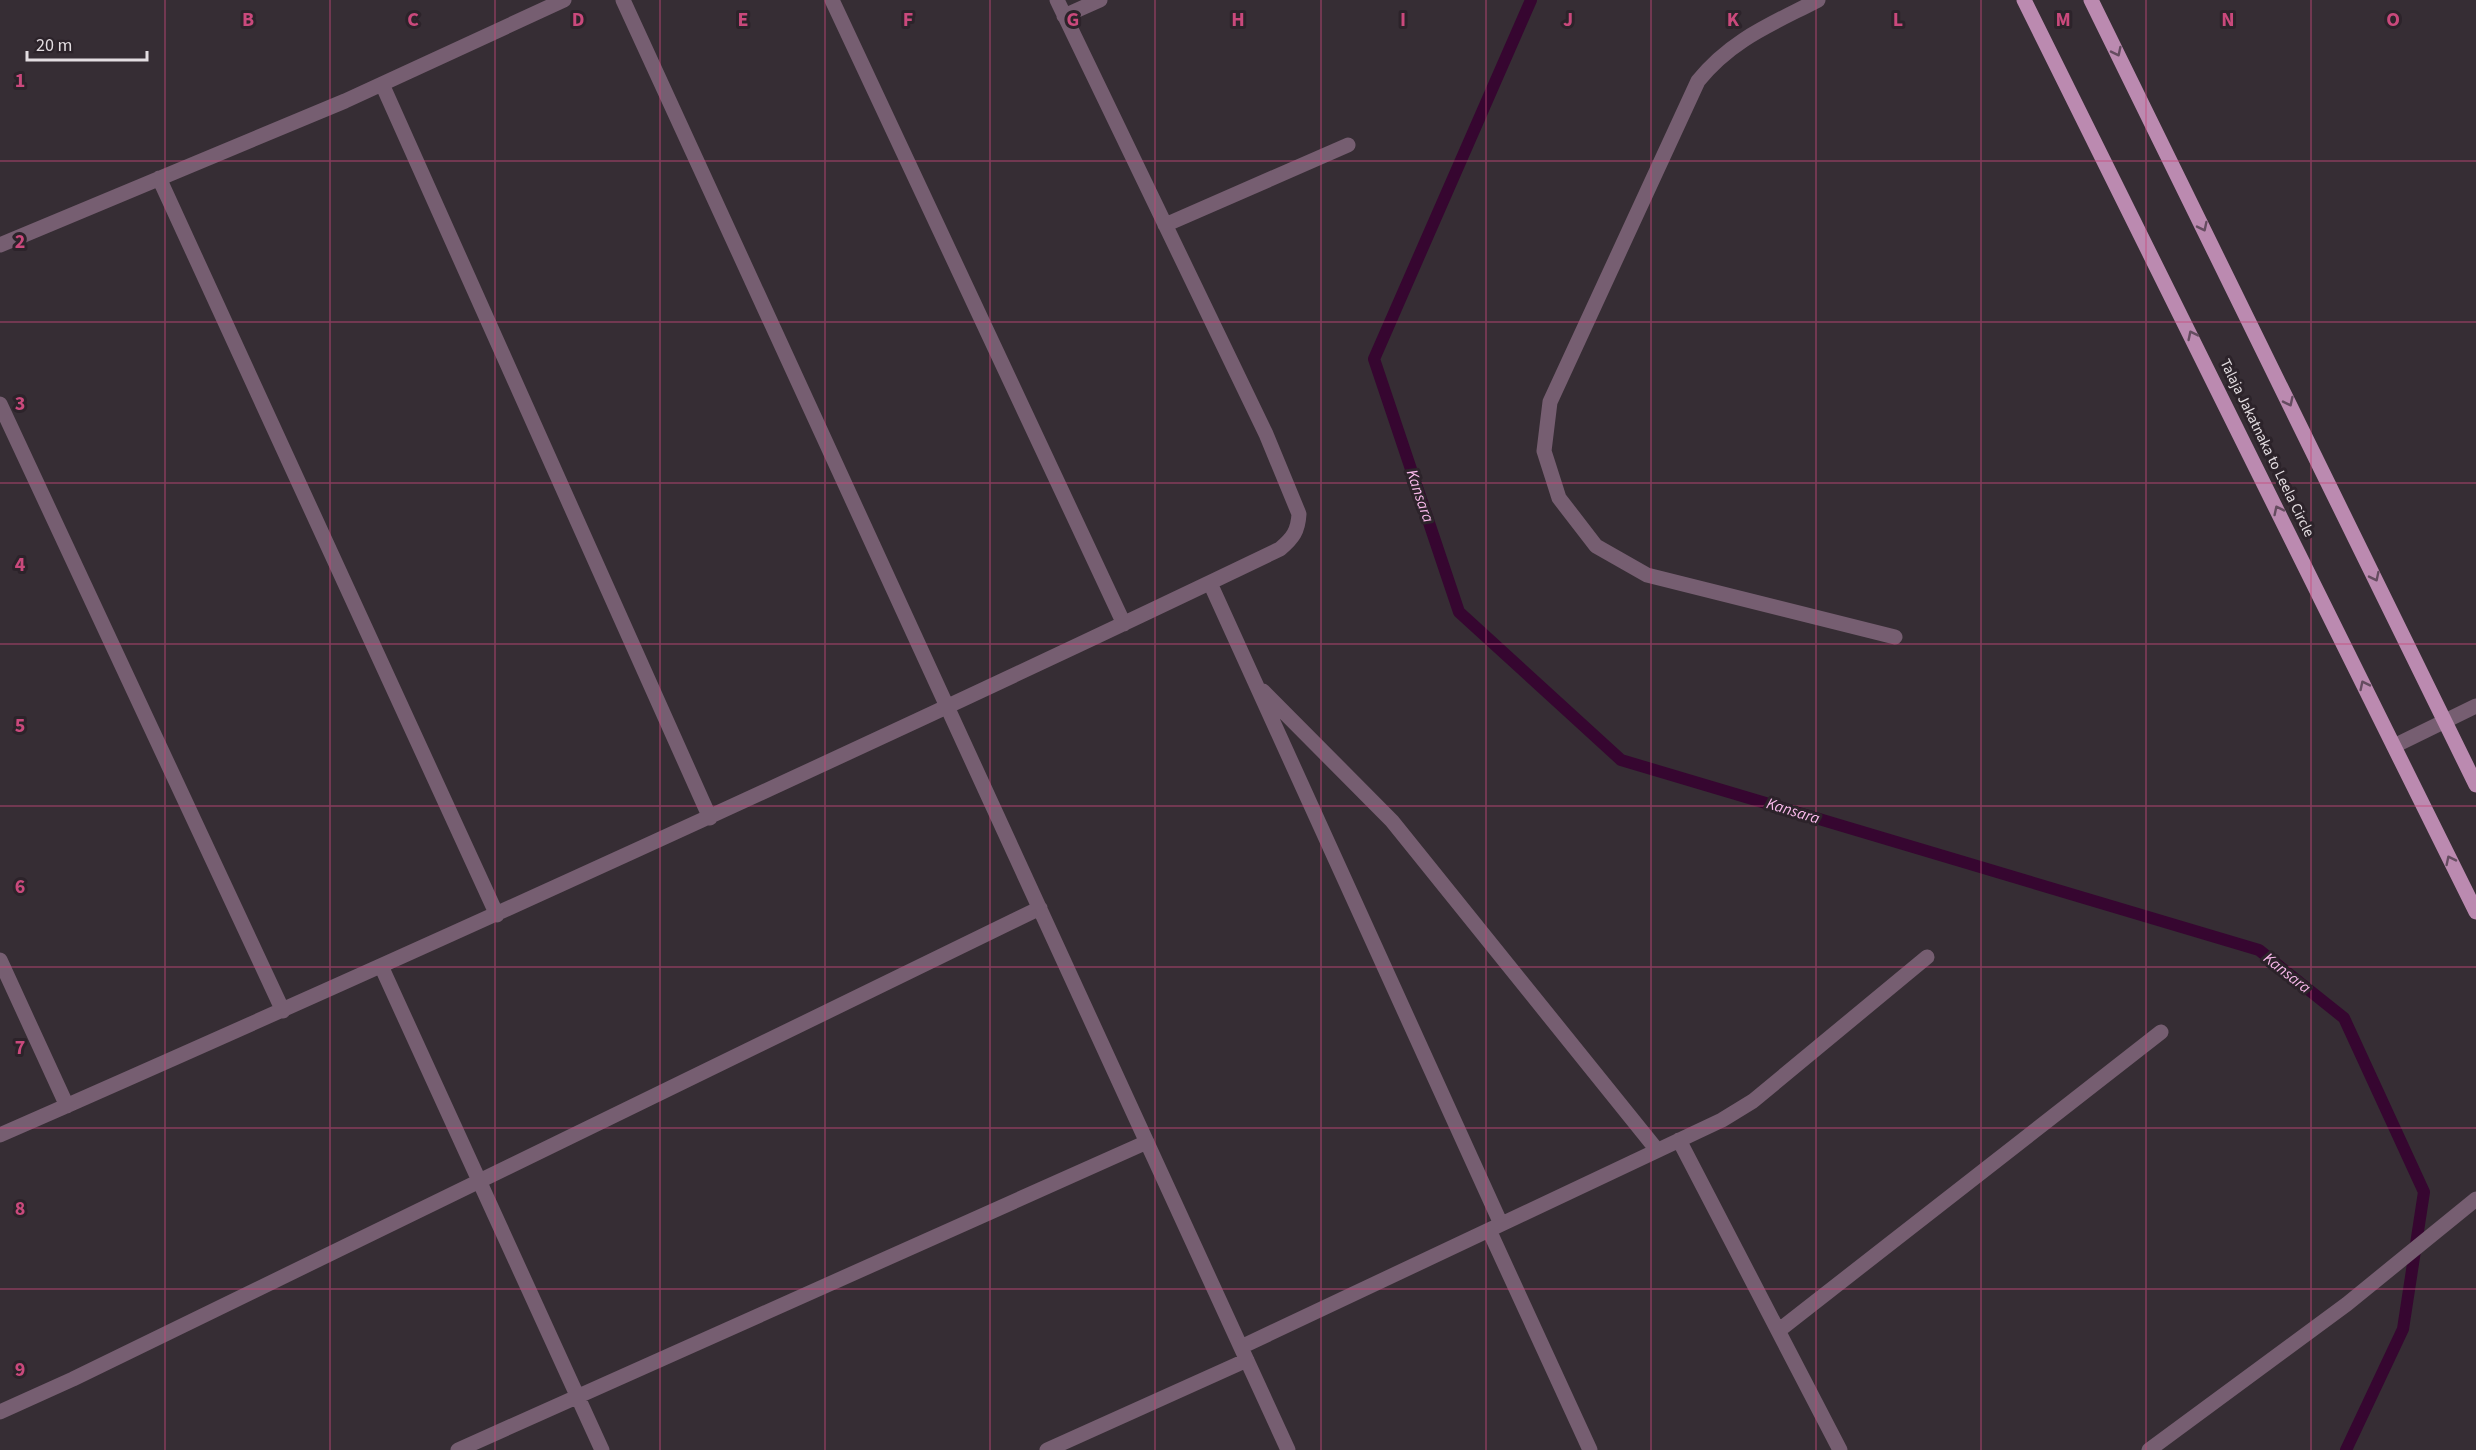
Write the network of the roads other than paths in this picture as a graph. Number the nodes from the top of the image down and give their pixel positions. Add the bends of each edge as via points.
1 (564, 0) edge
2 (623, 0) edge
3 (832, 0) edge
4 (1057, 0) edge
5 (1100, 0) edge
6 (1818, 0) edge
7 (2024, 0) edge
8 (2091, 0) edge
9 (1064, 16) junction
10 (382, 84) junction
11 (1348, 145) dead end
12 (159, 178) junction
13 (1165, 225) junction
14 (0, 245) edge
15 (0, 404) edge
16 (1210, 583) junction
17 (1124, 624) junction
18 (1895, 637) dead end
19 (1255, 682) junction
20 (2476, 706) edge
21 (948, 708) junction
22 (2446, 721) junction
23 (2394, 746) junction
24 (2476, 785) edge
25 (710, 818) junction
26 (1040, 908) junction
27 (2476, 912) edge
28 (497, 915) junction
29 (1927, 957) dead end
30 (0, 960) edge
31 (382, 968) junction
32 (283, 1011) junction
33 (2161, 1032) dead end
34 (67, 1106) junction
35 (0, 1135) edge
36 (1679, 1140) junction
37 (1147, 1142) junction
38 (1658, 1150) junction
39 (480, 1181) junction
40 (2476, 1199) edge
41 (1495, 1227) junction
42 (1778, 1331) junction
43 (1244, 1353) junction
44 (578, 1396) junction
45 (0, 1412) edge
46 (458, 1450) edge
47 (602, 1450) edge
48 (1047, 1450) edge
49 (1288, 1450) edge
50 (1590, 1450) edge
51 (1840, 1450) edge
52 (2149, 1450) edge

1 - 10 street
2 - 21 street
3 - 17 street
4 - 9 street
5 - 9 street
6 - 18 street via 1738,42 1716,59 1698,81 1550,402 1544,451 1559,498 1596,546 1647,575
23 -> 7 main road, Talaja Jakatnaka to Leela Circle
8 -> 22 main road
9 - 13 street
10 - 12 street
10 - 25 street
11 - 13 street
12 - 14 street
12 - 28 street
13 - 16 street via 1266,434 1299,514 1298,528 1280,549
15 - 32 street
16 - 17 street
16 - 19 street
17 - 21 street
19 - 38 street via 1392,820
19 - 41 street
20 - 22 street
21 - 25 street
21 - 26 street
22 - 23 street
22 - 24 main road
27 -> 23 main road, Talaja Jakatnaka to Leela Circle
25 - 28 street
26 - 37 street
26 - 39 street
28 - 31 street
29 - 36 street via 1753,1101
30 - 34 street
31 - 32 street
31 - 39 street
32 - 34 street
33 - 42 street
34 - 35 street
36 - 38 street
36 - 42 street
37 - 43 street
37 - 44 street
38 - 41 street
39 - 44 street
39 - 45 street
40 - 52 street via 2347,1304
41 - 43 street
41 - 50 street
42 - 51 street
43 - 48 street
43 - 49 street
44 - 46 street
44 - 47 street

